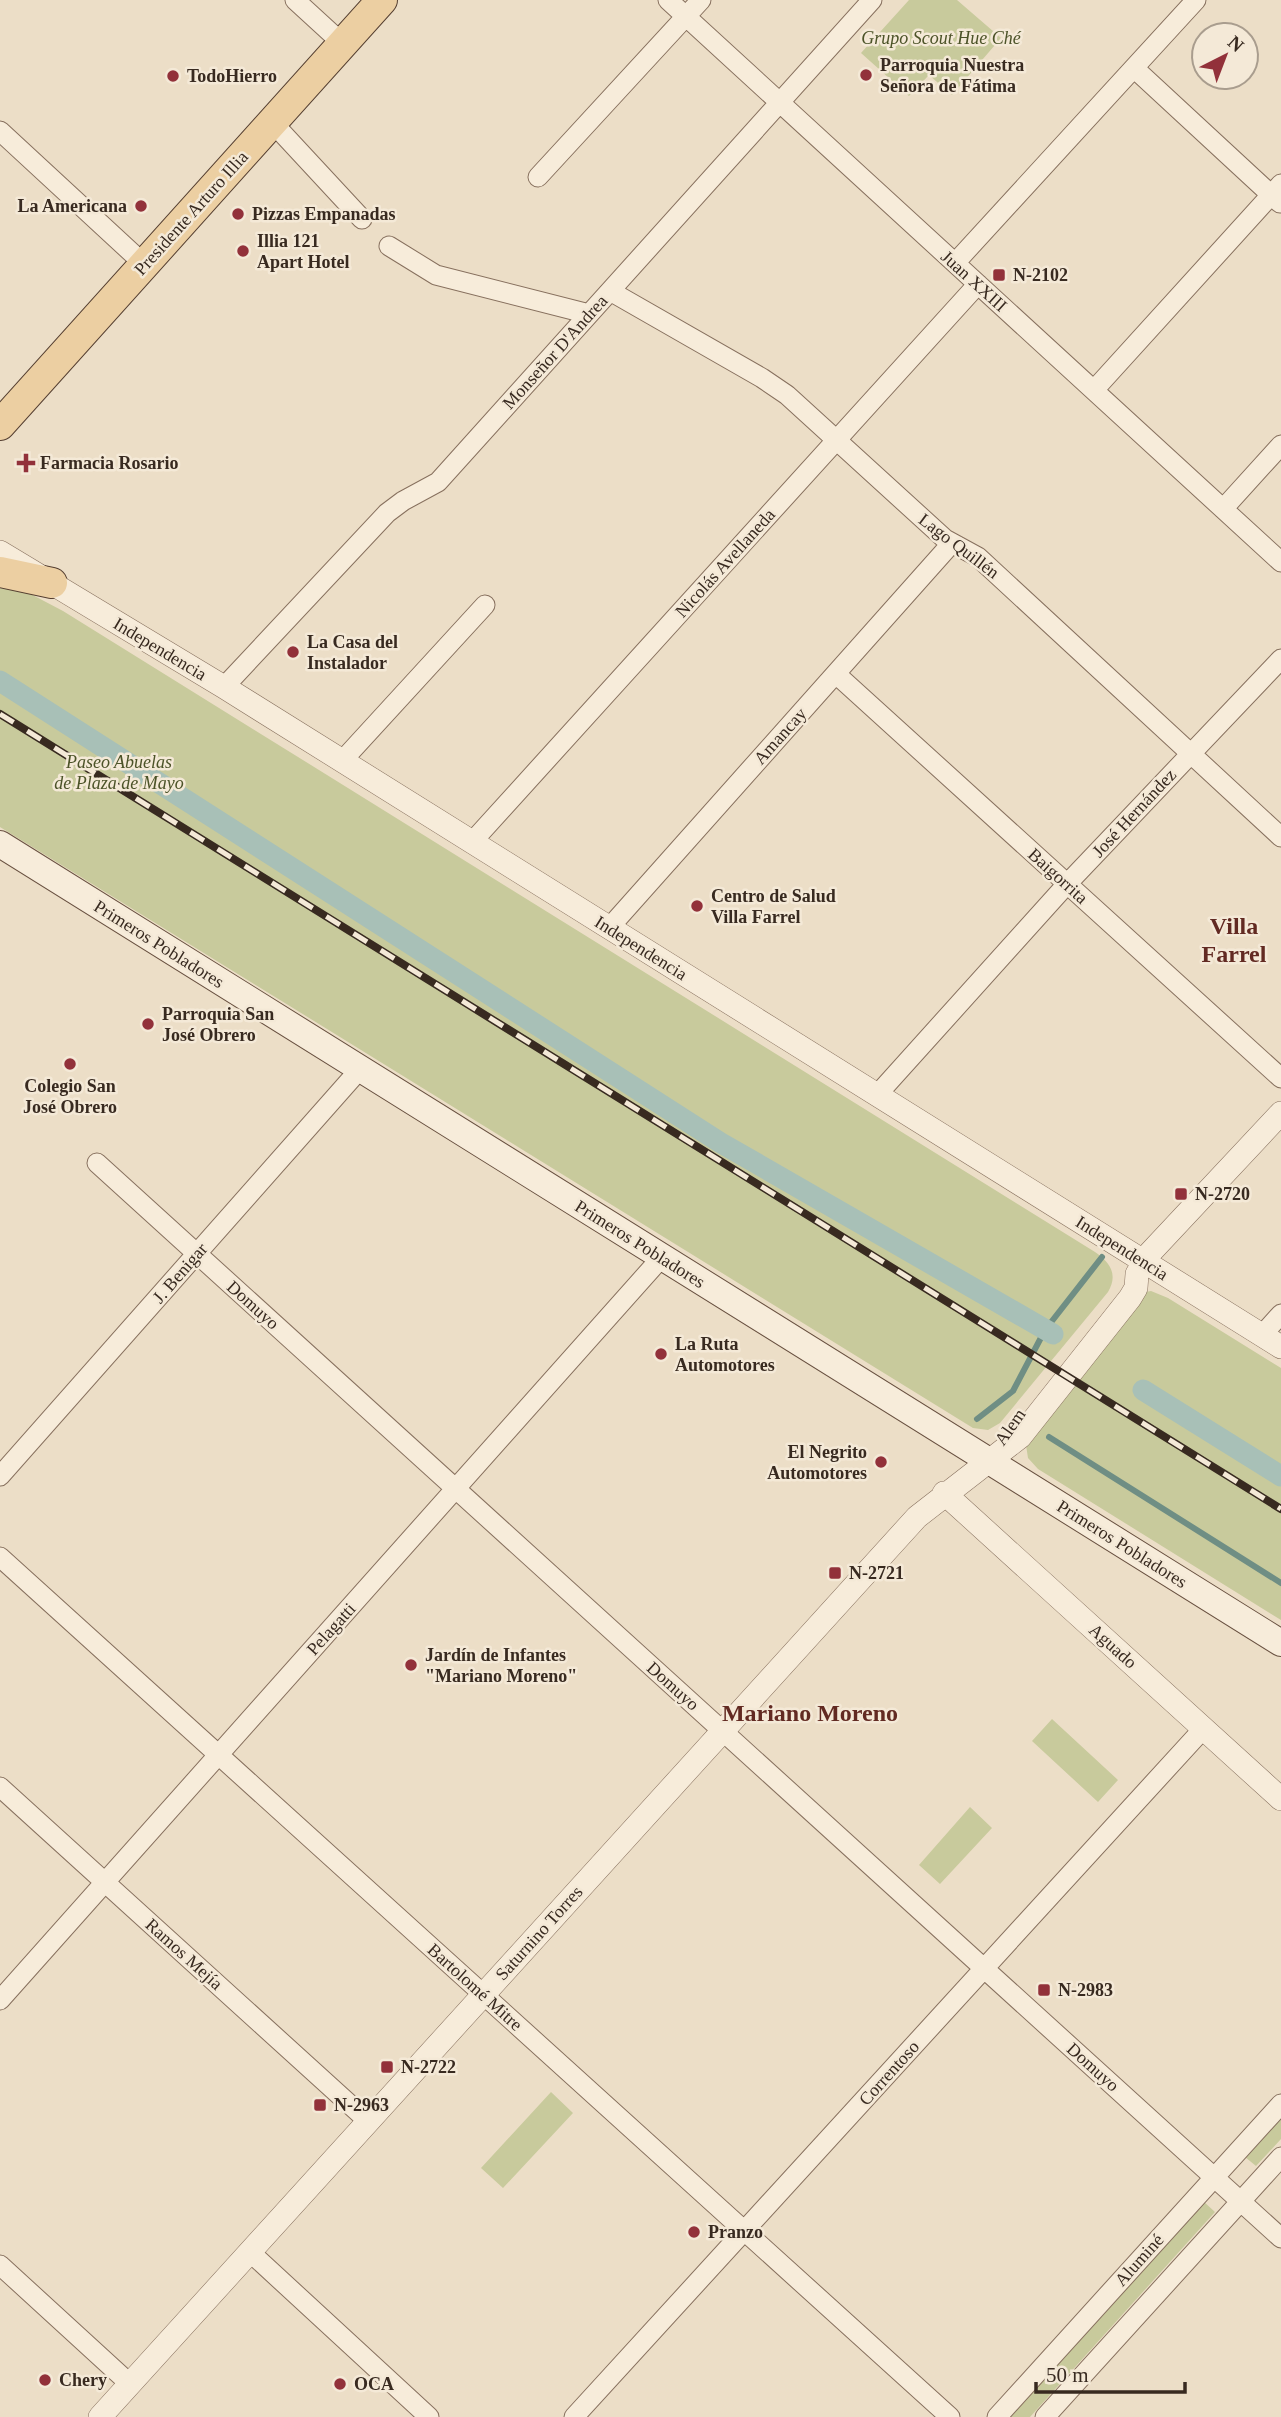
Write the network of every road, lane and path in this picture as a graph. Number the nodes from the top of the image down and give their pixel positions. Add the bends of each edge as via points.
1 (295, 0) edge
2 (382, 0) edge
3 (668, 0) edge
4 (701, 0) edge
5 (872, 0) edge
6 (1196, 0) edge
7 (686, 16) junction
8 (343, 44) junction
9 (1134, 68) junction
10 (779, 103) junction
11 (272, 122) junction
12 (0, 131) edge
13 (538, 177) dead end
14 (1278, 194) edge
15 (362, 219) dead end
16 (389, 246) dead end
17 (955, 263) junction
18 (145, 265) junction
19 (978, 284) junction
20 (610, 291) junction
21 (589, 314) junction
22 (1094, 390) junction
23 (0, 425) edge
24 (836, 440) junction
25 (1281, 445) edge
26 (1223, 509) junction
27 (951, 544) junction
28 (0, 552) edge
29 (1281, 562) edge
30 (0, 572) edge
31 (52, 583) junction
32 (485, 605) dead end
33 (1281, 659) edge
34 (836, 674) junction
35 (224, 687) junction
36 (1191, 753) junction
37 (342, 761) junction
38 (1281, 837) edge
39 (471, 842) junction
40 (0, 844) edge
41 (1067, 884) junction
42 (609, 929) junction
43 (360, 1069) junction
44 (1281, 1078) edge
45 (877, 1095) junction
46 (1281, 1113) edge
47 (97, 1163) dead end
48 (197, 1254) junction
49 (661, 1258) junction
50 (1140, 1267) junction
51 (1281, 1314) edge
52 (1271, 1340) edge
53 (988, 1460) junction
54 (0, 1476) edge
55 (455, 1489) junction
56 (944, 1493) junction
57 (0, 1557) edge
58 (1281, 1643) edge
59 (1203, 1729) junction
60 (723, 1731) junction
61 (219, 1755) junction
62 (0, 1787) edge
63 (1281, 1799) edge
64 (105, 1882) junction
65 (984, 1968) junction
66 (484, 1994) junction
67 (0, 2000) edge
68 (1281, 2104) edge
69 (369, 2121) junction
70 (1281, 2157) edge
71 (1214, 2177) junction
72 (1241, 2201) junction
73 (744, 2231) junction
74 (1281, 2238) edge
75 (250, 2252) junction
76 (0, 2265) edge
77 (130, 2384) junction
78 (100, 2417) edge
79 (429, 2417) edge
80 (574, 2417) edge
81 (950, 2417) edge
82 (997, 2417) edge
83 (1045, 2417) edge

1 - 8 street
2 - 8 main road, Presidente Arturo Illia
3 - 7 street, Juan XXIII
4 - 7 street
5 - 10 street, Monseñor D'Andrea
6 - 9 street
7 - 10 street, Juan XXIII
7 - 13 street
8 - 11 main road, Presidente Arturo Illia
9 - 14 street
9 - 17 street
10 - 17 street, Juan XXIII
10 - 20 street, Monseñor D'Andrea
11 - 15 street
11 - 18 main road, Presidente Arturo Illia
12 - 18 street
14 - 22 street
16 - 21 street via 436,275
17 - 19 street, Juan XXIII
18 - 23 main road, Presidente Arturo Illia
19 - 22 street, Juan XXIII
19 - 24 street, Nicolás Avellaneda
20 - 21 street, Monseñor D'Andrea
20 - 24 street, Lago Quillén via 775,386
21 - 35 street, Monseñor D'Andrea via 438,482 387,513
22 - 26 street, Juan XXIII
24 - 27 street, Lago Quillén
24 - 39 street, Nicolás Avellaneda
25 - 26 street
26 - 29 street, Juan XXIII
27 - 34 street, Amancay
27 - 36 street, Lago Quillén via 978,557
28 - 31 street, Independencia
30 - 31 main road
31 - 35 street, Independencia
32 - 37 street
33 - 36 street, José Hernández
34 - 41 street, Baigorrita
34 - 42 street, Amancay
35 - 37 street, Independencia
36 - 38 street, Lago Quillén
36 - 41 street, José Hernández
37 - 39 street, Independencia
39 - 42 street, Independencia
40 - 43 main road, Primeros Pobladores
41 - 44 street, Baigorrita
41 - 45 street, José Hernández
42 - 45 street, Independencia
43 - 48 street, J. Benigar
43 - 49 main road, Primeros Pobladores
45 - 50 street, Independencia
46 - 50 street, Alem
47 - 48 street, Domuyo
48 - 54 street, J. Benigar
48 - 55 street, Domuyo
49 - 53 main road, Primeros Pobladores
49 - 55 street, Pelagatti
50 - 52 street, Independencia
50 - 53 street, Alem via 1016,1418
51 - 52 street
53 - 56 street, Saturnino Torres
53 - 58 main road, Primeros Pobladores
55 - 60 street, Domuyo
55 - 61 street, Pelagatti
56 - 59 street, Aguado
56 - 60 street, Saturnino Torres
57 - 61 street, Bartolomé Mitre
59 - 63 street, Aguado
59 - 65 street, Correntoso
60 - 65 street, Domuyo
60 - 66 street, Saturnino Torres
61 - 64 street, Pelagatti
61 - 66 street, Bartolomé Mitre
62 - 64 street, Ramos Mejía
64 - 67 street, Pelagatti
64 - 69 street, Ramos Mejía
65 - 71 street, Domuyo
65 - 73 street, Correntoso
66 - 69 street, Saturnino Torres
66 - 73 street, Bartolomé Mitre
68 - 71 street, Aluminé
69 - 75 street, Saturnino Torres
70 - 72 street, Aluminé
71 - 72 street, Domuyo
71 - 82 street, Aluminé
72 - 74 street, Domuyo
72 - 83 street, Aluminé
73 - 80 street, Correntoso
73 - 81 street, Bartolomé Mitre
75 - 77 street, Saturnino Torres
75 - 79 street
76 - 77 street
77 - 78 street, Saturnino Torres

